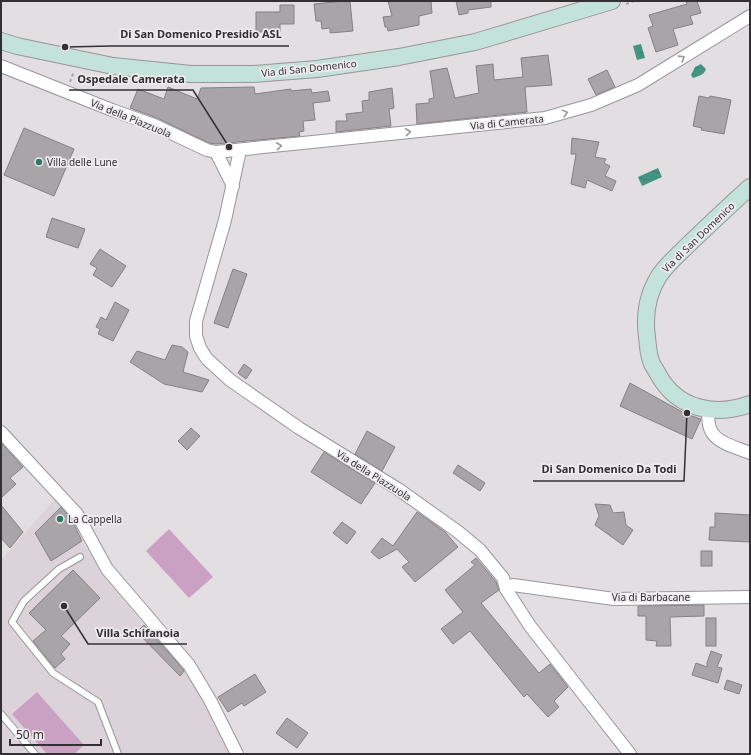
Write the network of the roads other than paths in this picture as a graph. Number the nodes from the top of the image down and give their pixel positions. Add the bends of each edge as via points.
1 (612, 1) edge
2 (750, 16) edge
3 (1, 41) edge
4 (1, 66) edge
5 (240, 150) junction
6 (216, 152) junction
7 (233, 186) junction
8 (750, 187) edge
9 (750, 404) edge
10 (709, 409) junction
11 (1, 432) edge
12 (750, 454) edge
13 (80, 557) dead end
14 (506, 589) junction
15 (750, 597) edge
16 (1, 714) edge
17 (35, 754) edge
18 (118, 754) edge
19 (238, 754) edge
20 (630, 754) edge

1 - 3 main road, Via di San Domenico via 475,42 317,69 253,74 191,74 113,66
5 -> 2 street, Via di Camerata via 545,118 591,105 638,85
4 - 6 street, Via della Piazzuola via 154,125
5 - 6 street, Via della Piazzuola
5 - 7 street, Via della Piazzuola
6 - 7 street
7 - 14 street, Via della Piazzuola via 196,321 196,336 207,359 230,380 299,428 398,489 457,531 480,550 503,578
8 - 10 main road, Via di San Domenico via 659,275 649,294 645,314 651,362 664,384 684,402
9 - 10 main road, Via di San Domenico
10 - 12 street via 708,421 712,434 719,441
11 - 19 street via 76,514 107,569 189,665
13 - 18 lane via 59,568 24,601 12,622 53,673 98,702
14 - 15 street, Via di Barbacane via 513,585 614,599
14 - 20 street, Via della Piazzuola via 530,626
16 - 17 lane

